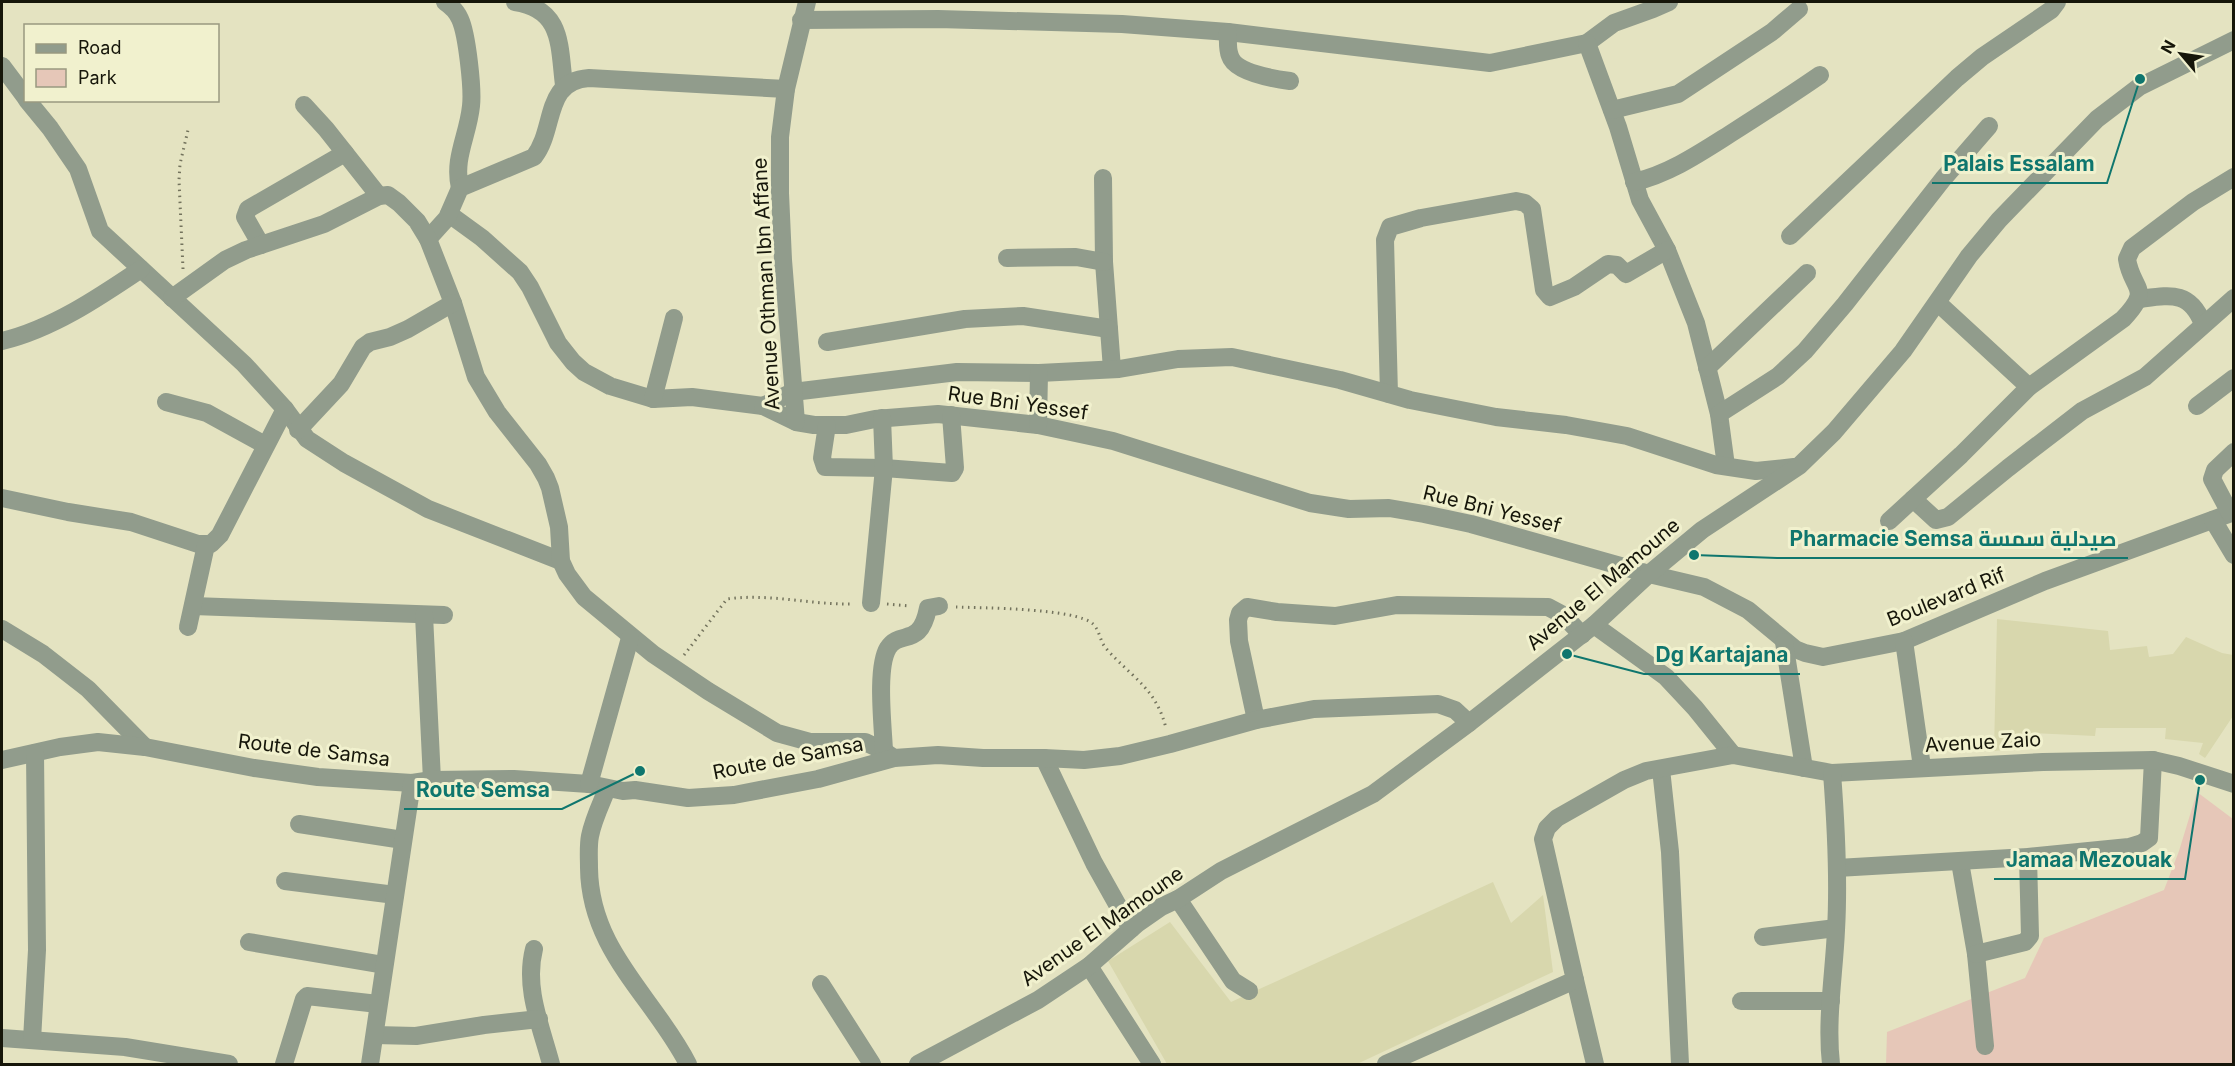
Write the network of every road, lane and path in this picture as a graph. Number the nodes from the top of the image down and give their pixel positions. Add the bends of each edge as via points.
1 (445, 2) edge
2 (515, 2) edge
3 (807, 2) edge
4 (1668, 2) edge
5 (2058, 2) edge
6 (1798, 9) dead end
7 (801, 20) junction
8 (1228, 32) junction
9 (2234, 40) edge
10 (1587, 43) junction
11 (2, 66) edge
12 (1820, 75) dead end
13 (1290, 81) dead end
14 (564, 85) junction
15 (786, 89) junction
16 (24, 96) edge
17 (28, 102) edge
18 (304, 105) dead end
19 (1612, 110) junction
20 (1989, 126) dead end
21 (188, 130) dead end
22 (345, 153) junction
23 (1103, 177) dead end
24 (2234, 177) edge
25 (1634, 182) junction
26 (460, 188) junction
27 (379, 196) junction
28 (449, 214) junction
29 (1790, 236) dead end
30 (428, 239) junction
31 (261, 245) junction
32 (1667, 250) junction
33 (1007, 258) dead end
34 (1104, 262) junction
35 (141, 269) junction
36 (1808, 273) dead end
37 (178, 293) junction
38 (2234, 298) edge
39 (2139, 299) junction
40 (453, 303) junction
41 (1938, 303) junction
42 (674, 318) dead end
43 (2203, 324) junction
44 (1109, 329) junction
45 (2, 341) edge
46 (828, 342) dead end
47 (1707, 368) junction
48 (1112, 369) junction
49 (1039, 373) junction
50 (2234, 378) edge
51 (2029, 387) junction
52 (793, 393) junction
53 (1389, 394) junction
54 (653, 399) junction
55 (166, 402) dead end
56 (763, 406) junction
57 (2197, 406) dead end
58 (285, 409) junction
59 (1719, 414) junction
60 (951, 415) junction
61 (882, 418) junction
62 (796, 422) junction
63 (827, 425) junction
64 (1038, 425) junction
65 (298, 430) junction
66 (265, 445) junction
67 (2234, 452) edge
68 (1726, 466) junction
69 (1799, 466) junction
70 (884, 468) junction
71 (2, 498) edge
72 (1913, 499) junction
73 (2232, 513) edge
74 (2213, 520) junction
75 (1889, 521) dead end
76 (206, 545) junction
77 (2234, 555) edge
78 (561, 561) junction
79 (1649, 574) junction
80 (871, 603) dead end
81 (193, 606) junction
82 (939, 606) dead end
83 (717, 612) dead end
84 (424, 615) junction
85 (444, 615) dead end
86 (188, 627) dead end
87 (2, 629) edge
88 (1588, 630) junction
89 (630, 638) junction
90 (1904, 641) junction
91 (1784, 642) junction
92 (1116, 658) dead end
93 (674, 669) junction
94 (1256, 720) junction
95 (1469, 723) junction
96 (1170, 744) junction
97 (145, 747) junction
98 (35, 753) junction
99 (889, 754) junction
100 (1733, 755) junction
101 (1044, 758) junction
102 (2, 760) edge
103 (2152, 760) junction
104 (1922, 767) junction
105 (1804, 768) junction
106 (1661, 769) junction
107 (1832, 773) junction
108 (432, 780) junction
109 (412, 783) junction
110 (588, 784) junction
111 (2234, 784) edge
112 (607, 789) junction
113 (299, 825) dead end
114 (403, 840) junction
115 (2028, 857) junction
116 (1960, 862) junction
117 (1837, 868) junction
118 (285, 881) dead end
119 (395, 895) junction
120 (1178, 899) junction
121 (1836, 928) junction
122 (1131, 929) junction
123 (1763, 937) dead end
124 (249, 942) dead end
125 (534, 949) dead end
126 (1976, 954) junction
127 (384, 965) junction
128 (1089, 966) junction
129 (1575, 980) junction
130 (821, 984) dead end
131 (1249, 991) dead end
132 (1741, 1001) dead end
133 (1831, 1001) junction
134 (378, 1004) junction
135 (538, 1019) junction
136 (375, 1035) junction
137 (2, 1038) edge
138 (32, 1040) junction
139 (1984, 1046) dead end
140 (1416, 1058) edge
141 (229, 1065) edge
142 (284, 1065) edge
143 (370, 1065) edge
144 (551, 1065) edge
145 (688, 1065) edge
146 (872, 1065) edge
147 (918, 1065) edge
148 (1152, 1065) edge
149 (1386, 1065) edge
150 (1595, 1065) edge
151 (1680, 1065) edge
152 (1831, 1065) edge

1 - 26 street via 457,13 462,25 471,75 471,107 457,171
2 - 14 street via 534,6 549,17 559,46
3 - 7 street, Avenue Othman Ibn Affane
4 - 10 street via 1614,22
5 - 29 street via 1957,78
6 - 19 street via 1772,32 1678,94
7 - 8 street via 1122,24
7 - 15 street, Avenue Othman Ibn Affane
8 - 10 street via 1490,63
8 - 13 street via 1229,55 1236,65
9 - 41 street, Avenue El Mamoune via 2139,87 2097,119 1999,220
10 - 19 street
11 - 16 street
12 - 25 street via 1689,159
14 - 15 street via 589,78
14 - 26 street via 534,157
15 - 52 street, Avenue Othman Ibn Affane via 780,137 780,193
17 - 35 street via 78,169 100,231
18 - 22 street
19 - 25 street
20 - 59 street via 1805,351 1778,376
21 - 37 path via 179,180
22 - 27 street
22 - 31 street via 248,209 245,217
23 - 34 street
24 - 39 street via 2193,202 2133,248 2127,259 2139,288
25 - 32 street
26 - 28 street
27 - 30 street via 387,195 399,203
27 - 31 street via 324,224
28 - 30 street
28 - 54 street, Rue Bni Yessef via 520,272 558,343 573,362 597,380
30 - 40 street
31 - 37 street via 225,260
32 - 47 street via 1696,323
32 - 53 street via 1626,274 1617,265 1608,264 1574,287 1550,297 1544,290 1532,210 1523,202 1421,218 1390,227 1385,240
33 - 34 street via 1076,257
34 - 44 street
35 - 37 street
35 - 45 street via 49,324
36 - 47 street
37 - 58 street
38 - 43 street
39 - 43 street via 2169,297 2189,301
39 - 51 street via 2123,319
40 - 65 street via 402,332 363,347 341,384
40 - 78 street via 476,377 497,412 538,464 550,489 559,527
41 - 51 street
41 - 69 street, Avenue El Mamoune via 1833,432
42 - 54 street
43 - 72 street via 2145,377 2082,411 1948,517 1936,520
44 - 46 street via 1023,316 965,320
44 - 48 street
47 - 59 street
48 - 49 street
48 - 53 street via 1232,357
49 - 52 street via 957,372
49 - 64 street
50 - 57 street
51 - 72 street
52 - 56 street
52 - 62 street, Avenue Othman Ibn Affane
53 - 68 street via 1496,417 1627,436
54 - 56 street, Rue Bni Yessef via 692,397
55 - 66 street via 207,413
56 - 62 street, Rue Bni Yessef
58 - 65 street
58 - 66 street
59 - 68 street
60 - 61 street, Rue Bni Yessef
60 - 64 street, Rue Bni Yessef
60 - 70 street via 954,471
61 - 63 street, Rue Bni Yessef
61 - 70 street
62 - 63 street, Rue Bni Yessef
63 - 70 street via 824,466
64 - 79 street, Rue Bni Yessef via 1113,441 1310,503 1349,509 1389,508 1436,517
65 - 78 street via 327,453 428,509
66 - 76 street via 220,535
67 - 73 street via 2212,478
68 - 69 street via 1756,471
69 - 79 street, Avenue El Mamoune via 1702,530
70 - 80 street
71 - 76 street via 131,522
72 - 75 street
73 - 74 street, Boulevard Rif
74 - 77 street
74 - 90 street, Boulevard Rif via 2045,581
76 - 81 street
78 - 89 street via 584,597
79 - 88 street, Avenue El Mamoune
79 - 91 street, Boulevard Rif via 1704,587 1733,601
81 - 84 street
81 - 86 street
82 - 99 street via 928,608 916,634 886,650 881,672
83 - 93 path
84 - 85 street
84 - 108 street
87 - 97 street via 88,689
88 - 94 street via 1556,610 1536,606 1397,605 1335,616 1247,607 1240,613 1238,630
88 - 95 street, Avenue El Mamoune
88 - 100 street via 1666,678
89 - 93 street
89 - 110 street
90 - 91 street, Boulevard Rif via 1823,657
90 - 104 street
91 - 105 street
92 - 96 path via 1154,697
93 - 99 street via 777,733 822,744 865,742
94 - 95 street, Route de Samsa via 1314,709 1438,704 1455,710
94 - 96 street, Route de Samsa
95 - 120 street, Avenue El Mamoune via 1373,794 1221,871
96 - 101 street, Route de Samsa via 1084,760
97 - 98 street, Route de Samsa via 98,742
97 - 109 street, Route de Samsa via 265,770
98 - 102 street, Route de Samsa
98 - 138 street via 37,950
99 - 101 street, Route de Samsa
99 - 112 street, Route de Samsa via 818,779 734,795 688,798
100 - 105 street, Avenue Zaio
100 - 106 street, Avenue Zaio
101 - 122 street via 1094,863
103 - 104 street, Avenue Zaio
103 - 111 street, Avenue Zaio
103 - 115 street via 2149,838 2129,847
104 - 107 street, Avenue Zaio
105 - 107 street, Avenue Zaio
106 - 129 street, Avenue Zaio via 1646,771 1613,786 1557,818 1545,832 1543,844
106 - 151 street via 1670,852
107 - 117 street
108 - 109 street, Route de Samsa
108 - 110 street, Route de Samsa via 514,779
109 - 114 street
110 - 112 street, Route de Samsa
112 - 145 street via 590,837 589,879 599,925 624,970 660,1018
113 - 114 street
114 - 119 street
115 - 116 street
115 - 126 street via 2030,936 2025,942
116 - 117 street
116 - 126 street
117 - 121 street
118 - 119 street
119 - 127 street
120 - 122 street, Avenue El Mamoune
120 - 131 street via 1233,981
121 - 123 street
121 - 133 street
122 - 128 street, Avenue El Mamoune
124 - 127 street
125 - 135 street via 530,982
126 - 139 street
127 - 134 street
128 - 147 street, Avenue El Mamoune via 1038,999
128 - 148 street
129 - 140 street
129 - 150 street
130 - 146 street
132 - 133 street
133 - 152 street
134 - 136 street
134 - 142 street via 307,996
135 - 136 street via 416,1036
135 - 144 street
136 - 143 street
137 - 138 street
138 - 141 street via 125,1047
140 - 149 street

